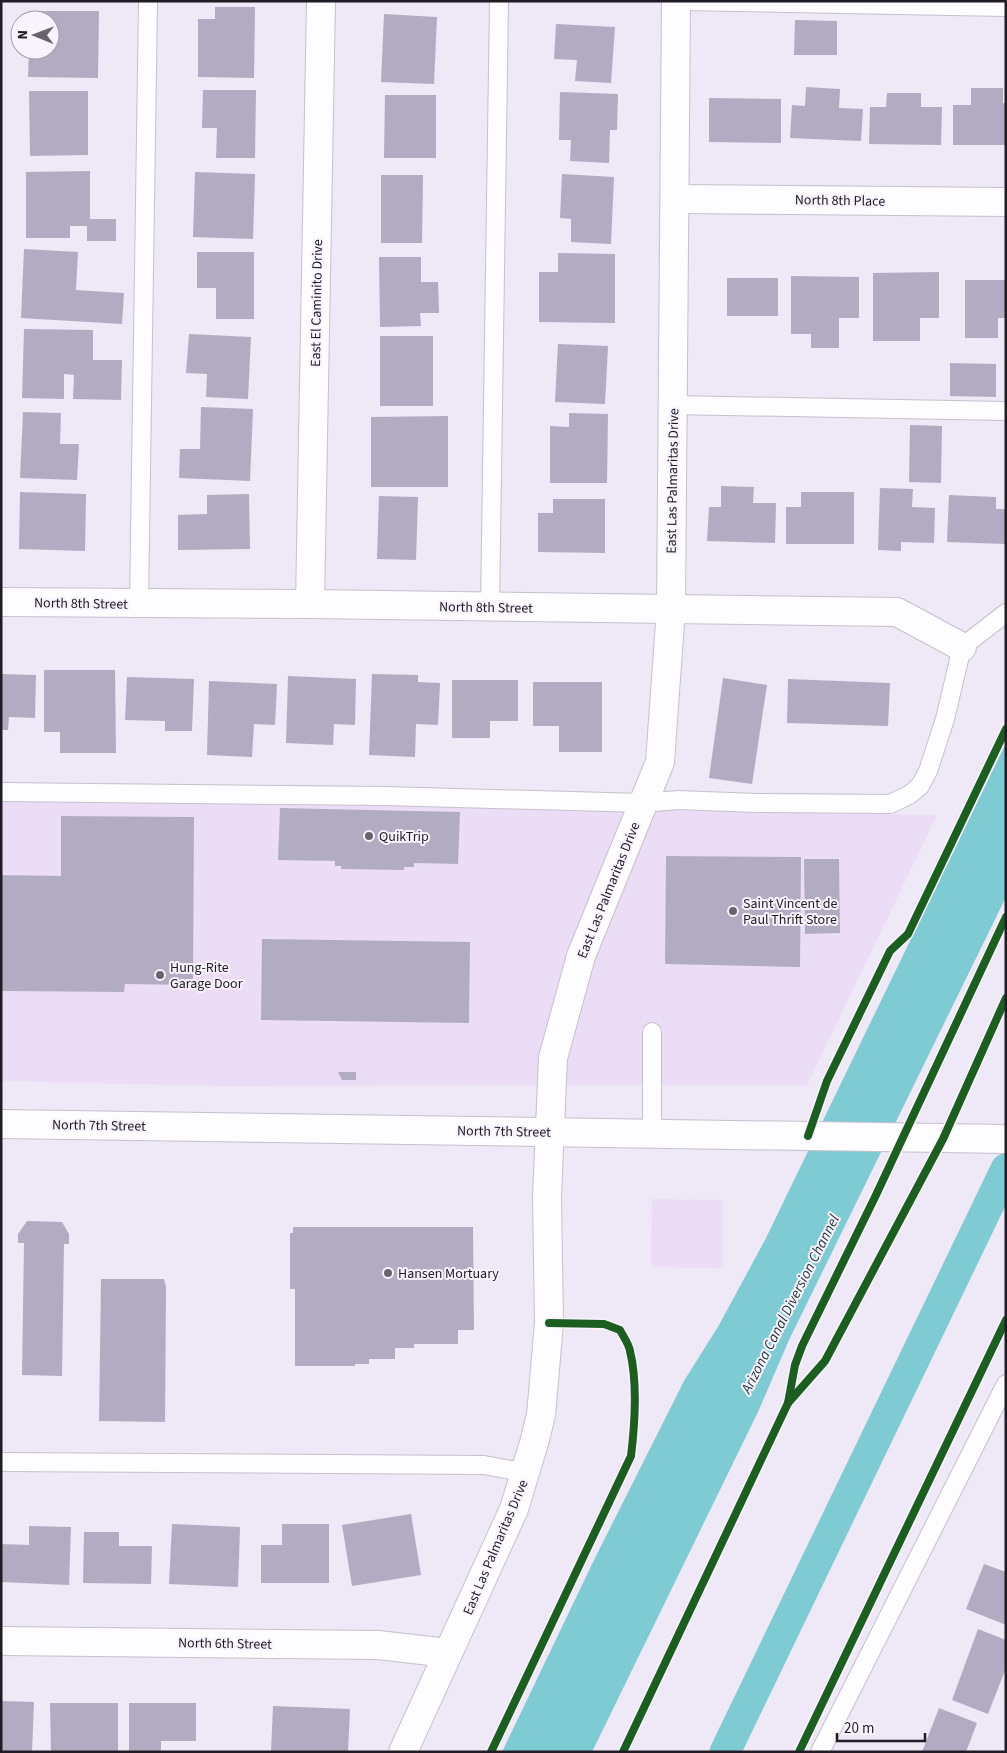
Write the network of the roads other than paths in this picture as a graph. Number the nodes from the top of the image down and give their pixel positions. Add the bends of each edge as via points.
1 (148, 1) edge
2 (321, 1) edge
3 (500, 1) edge
4 (676, 1) edge
5 (683, 1) edge
6 (1006, 7) edge
7 (674, 199) junction
8 (1006, 202) edge
9 (673, 405) junction
10 (1006, 412) edge
11 (1, 602) edge
12 (139, 604) junction
13 (310, 604) junction
14 (490, 608) junction
15 (671, 608) junction
16 (1006, 613) edge
17 (962, 647) junction
18 (1, 792) edge
19 (644, 803) junction
20 (652, 1032) dead end
21 (1, 1124) edge
22 (549, 1132) junction
23 (652, 1133) junction
24 (1006, 1140) edge
25 (1006, 1384) edge
26 (1, 1462) edge
27 (527, 1473) junction
28 (1, 1641) edge
29 (448, 1653) junction
30 (403, 1752) edge
31 (820, 1752) edge

1 - 12 lane
2 - 13 street, East El Caminito Drive
3 - 14 lane
4 - 7 street, East Las Palmaritas Drive
5 - 6 lane
7 - 8 street, North 8th Place
7 - 9 street, East Las Palmaritas Drive
9 - 10 lane
9 - 15 street, East Las Palmaritas Drive
11 - 12 street, North 8th Street
12 - 13 street, North 8th Street
13 - 14 street, North 8th Street
14 - 15 street, North 8th Street
15 - 17 street, North 8th Street via 897,612
15 - 19 street, East Las Palmaritas Drive via 660,762
16 - 17 lane
17 - 19 lane via 945,719 928,771 920,786 909,795 890,804 678,800
18 - 19 lane via 385,796
19 - 22 street, East Las Palmaritas Drive via 581,956 553,1058
20 - 23 lane
21 - 22 street, North 7th Street
22 - 23 street, North 7th Street
22 - 27 street, East Las Palmaritas Drive via 549,1323 541,1415
23 - 24 street, North 7th Street
25 - 31 lane
26 - 27 lane via 484,1465
27 - 29 street, East Las Palmaritas Drive via 514,1509
28 - 29 street, North 6th Street via 378,1645
29 - 30 street, East Las Palmaritas Drive

